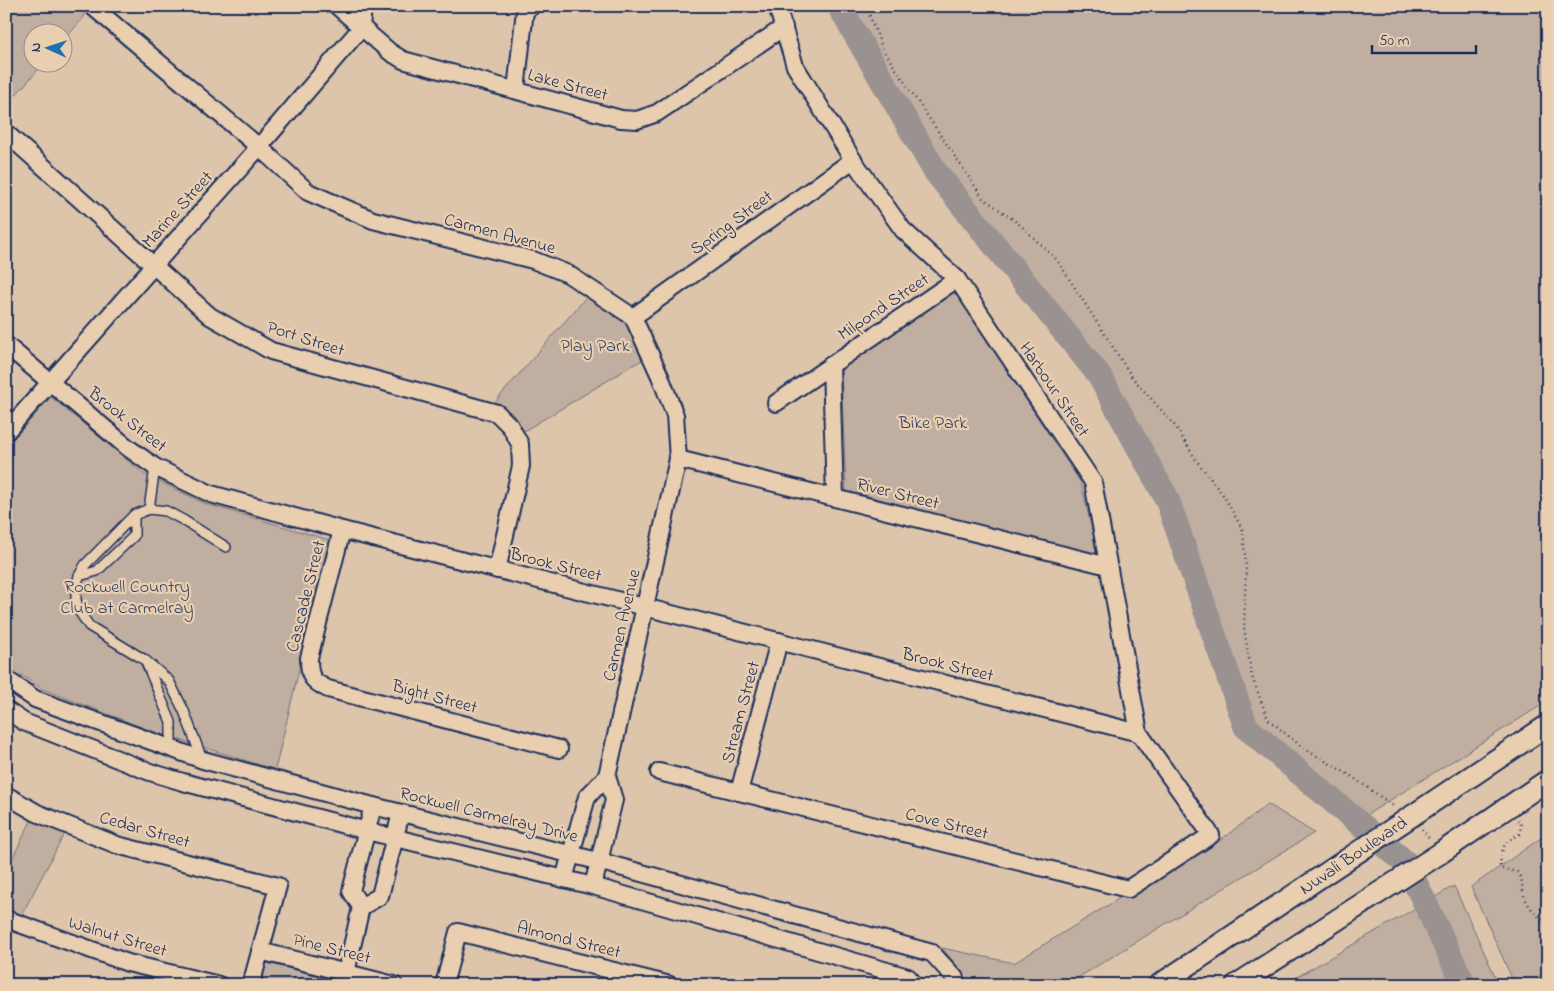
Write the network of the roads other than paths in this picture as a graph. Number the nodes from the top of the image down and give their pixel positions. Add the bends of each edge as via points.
1 (92, 6) edge
2 (337, 6) edge
3 (364, 6) edge
4 (532, 6) edge
5 (777, 6) edge
6 (784, 27) junction
7 (361, 28) junction
8 (516, 90) junction
9 (6, 133) edge
10 (259, 147) junction
11 (853, 160) junction
12 (154, 266) junction
13 (957, 279) junction
14 (633, 317) junction
15 (6, 345) edge
16 (831, 365) junction
17 (50, 382) junction
18 (776, 403) dead end
19 (6, 432) edge
20 (678, 459) junction
21 (155, 467) junction
22 (834, 498) junction
23 (149, 510) junction
24 (134, 515) junction
25 (342, 530) junction
26 (226, 547) dead end
27 (1108, 566) junction
28 (497, 570) junction
29 (79, 576) junction
30 (646, 608) junction
31 (779, 641) junction
32 (145, 660) junction
33 (309, 672) joint
34 (6, 679) edge
35 (6, 710) edge
36 (1548, 724) edge
37 (1139, 733) junction
38 (171, 750) junction
39 (559, 750) dead end
40 (203, 760) junction
41 (659, 772) dead end
42 (607, 776) junction
43 (1548, 780) edge
44 (739, 792) junction
45 (6, 795) edge
46 (373, 806) junction
47 (401, 813) junction
48 (367, 831) junction
49 (1211, 835) joint
50 (395, 838) junction
51 (571, 854) junction
52 (598, 861) junction
53 (564, 879) junction
54 (593, 886) junction
55 (361, 907) junction
56 (6, 919) edge
57 (260, 951) junction
58 (346, 973) junction
59 (219, 985) edge
60 (251, 985) edge
61 (394, 985) edge
62 (444, 985) edge
63 (670, 985) edge
64 (915, 985) edge
65 (956, 985) edge
66 (1159, 985) edge
67 (1236, 985) edge

1 - 10 street, Carmen Avenue
2 - 7 street, Lake Street
3 - 7 street
4 - 8 street via 526,10
5 - 6 street, Harbour Street
6 - 8 street, Lake Street via 657,113 637,120 621,119
6 - 11 street, Harbour Street via 795,66
7 - 8 street, Lake Street via 404,60
7 - 10 street, Marine Street
9 - 12 street, Port Street
10 - 12 street, Marine Street
10 - 14 street, Carmen Avenue via 308,192 372,220 533,260 568,274
11 - 13 street, Harbour Street via 903,230
11 - 14 street, Spring Street
12 - 17 street, Marine Street
12 - 28 street, Port Street via 210,316 271,351 497,414 510,426 520,444 521,466
13 - 16 street, Milpond Street
13 - 27 street, Harbour Street via 1093,482
14 - 20 street, Carmen Avenue via 675,415
15 - 17 street, Brook Street
16 - 18 street, Milpond Street
16 - 22 street, Milpond Street
17 - 19 street, Marine Street
17 - 21 street, Brook Street
20 - 22 street, River Street
20 - 30 street, Carmen Avenue
21 - 23 lane
21 - 25 street, Brook Street via 210,494
22 - 27 street, River Street
23 - 24 lane
23 - 26 lane via 166,511
24 - 29 lane via 85,565
24 - 29 lane via 134,536 96,571
25 - 28 street, Brook Street
25 - 33 street, Cascade Street via 309,658
27 - 37 street, Harbour Street
28 - 30 street, Brook Street
29 - 32 lane via 76,600 83,619 89,626
30 - 31 street, Brook Street
30 - 42 street, Carmen Avenue
31 - 37 street, Brook Street
31 - 44 street, Stream Street
32 - 38 lane via 171,722
32 - 40 lane via 170,681
33 - 39 street, Bight Street via 316,684 328,689
34 - 38 street, Rockwell Carmelray Drive via 35,699
35 - 48 street via 24,722 158,774
36 - 66 street, Nuvali Boulevard
37 - 49 street, Harbour Street
38 - 40 street, Rockwell Carmelray Drive
40 - 46 street, Rockwell Carmelray Drive
41 - 44 street, Cove Street
42 - 51 street via 586,797
42 - 52 street, Carmen Avenue via 614,800
43 - 67 street
44 - 49 street, Cove Street via 1128,889
45 - 57 street, Cedar Street via 37,813 117,845 278,886
46 - 47 street, Rockwell Carmelray Drive
46 - 48 street
47 - 50 street
47 - 51 street, Rockwell Carmelray Drive
48 - 50 street
48 - 55 street via 351,891
50 - 53 street
50 - 55 street via 380,896
51 - 52 street, Rockwell Carmelray Drive
51 - 53 street
52 - 54 street, Carmen Avenue
52 - 65 street, Rockwell Carmelray Drive via 932,953 954,978
53 - 54 street
54 - 64 street via 908,977
55 - 58 street
56 - 59 street, Walnut Street via 128,963
57 - 58 street, Pine Street
57 - 60 street
58 - 61 street, Pine Street
62 - 63 street, Almond Street via 458,932

